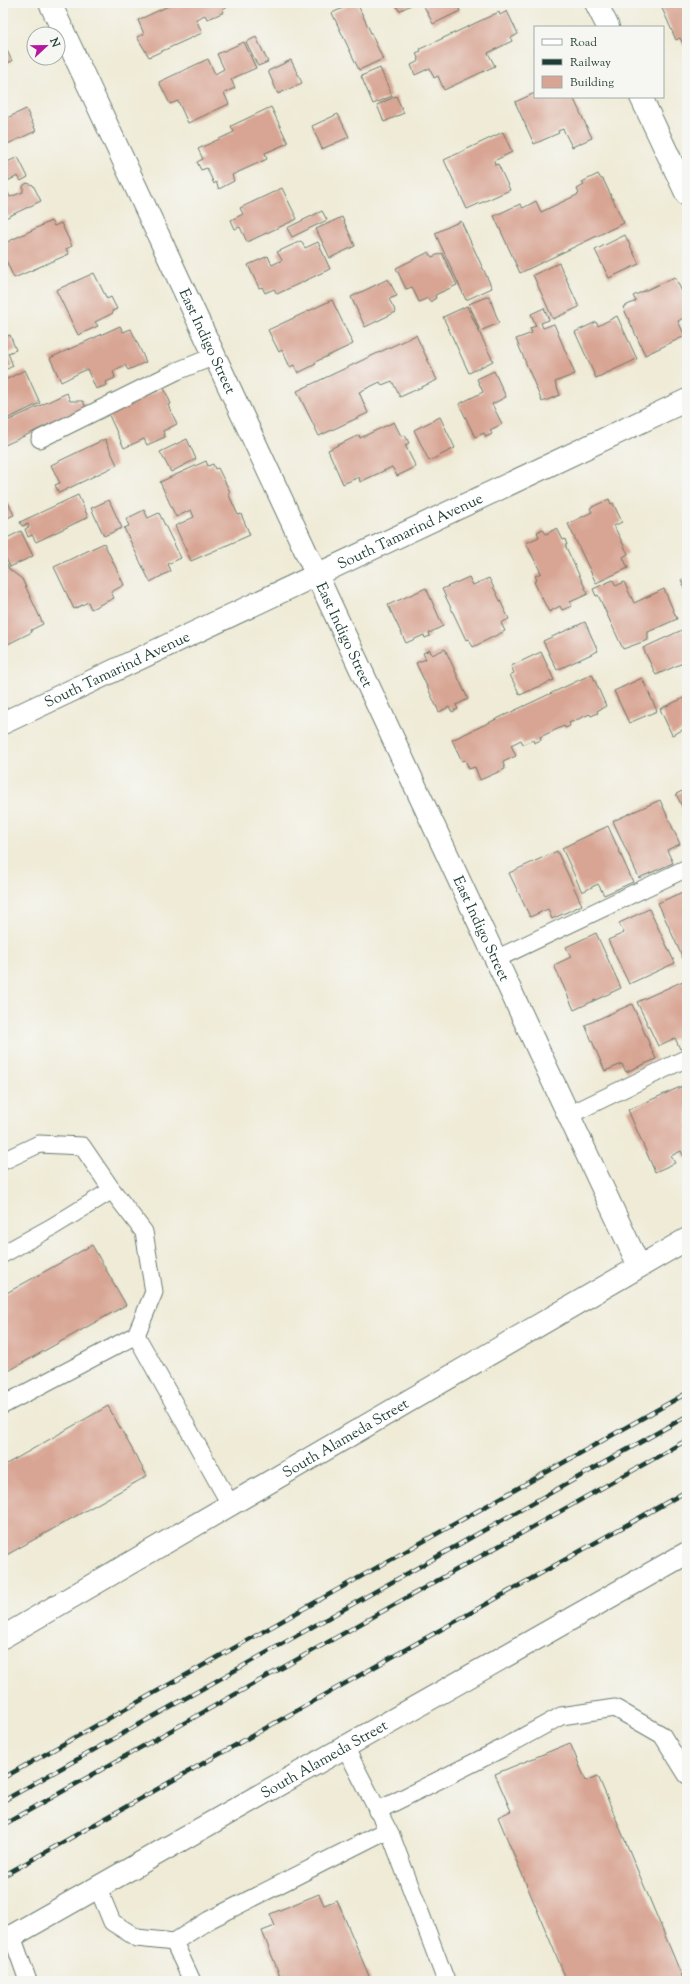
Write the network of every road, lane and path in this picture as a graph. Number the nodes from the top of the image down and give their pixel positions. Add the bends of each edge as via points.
1 (50, 3) edge
2 (596, 3) edge
3 (608, 26) edge
4 (641, 98) edge
5 (687, 195) edge
6 (214, 356) junction
7 (687, 400) edge
8 (40, 439) dead end
9 (317, 575) junction
10 (3, 723) edge
11 (687, 868) edge
12 (496, 959) junction
13 (687, 1058) edge
14 (569, 1115) junction
15 (3, 1161) edge
16 (112, 1190) junction
17 (687, 1239) edge
18 (3, 1254) edge
19 (639, 1266) junction
20 (136, 1335) junction
21 (3, 1405) edge
22 (230, 1504) junction
23 (687, 1553) edge
24 (3, 1637) edge
25 (345, 1747) junction
26 (687, 1775) edge
27 (378, 1811) junction
28 (387, 1830) junction
29 (98, 1888) junction
30 (7, 1939) edge
31 (174, 1942) junction
32 (28, 1981) edge
33 (192, 1981) edge
34 (446, 1981) edge

1 - 6 street, East Indigo Street
2 - 3 street
4 - 5 street
6 - 8 lane via 177,371
6 - 9 street, East Indigo Street
7 - 9 street, South Tamarind Avenue
9 - 10 street, South Tamarind Avenue
9 - 12 street, East Indigo Street
11 - 12 lane
12 - 14 street, East Indigo Street
13 - 14 lane
14 - 19 street, East Indigo Street
15 - 16 lane via 38,1144 82,1146
16 - 18 lane via 52,1228
16 - 20 lane via 144,1232 154,1292
17 - 19 street, South Alameda Street
19 - 22 street, South Alameda Street
20 - 21 lane
20 - 22 lane
22 - 24 street, South Alameda Street
23 - 25 street, South Alameda Street
25 - 27 lane
25 - 29 street, South Alameda Street
26 - 27 lane via 662,1735 615,1708 561,1716
27 - 28 lane
28 - 31 lane via 209,1920
28 - 34 lane
29 - 30 street, South Alameda Street
29 - 31 lane via 112,1922 137,1938
30 - 32 lane
31 - 33 lane

